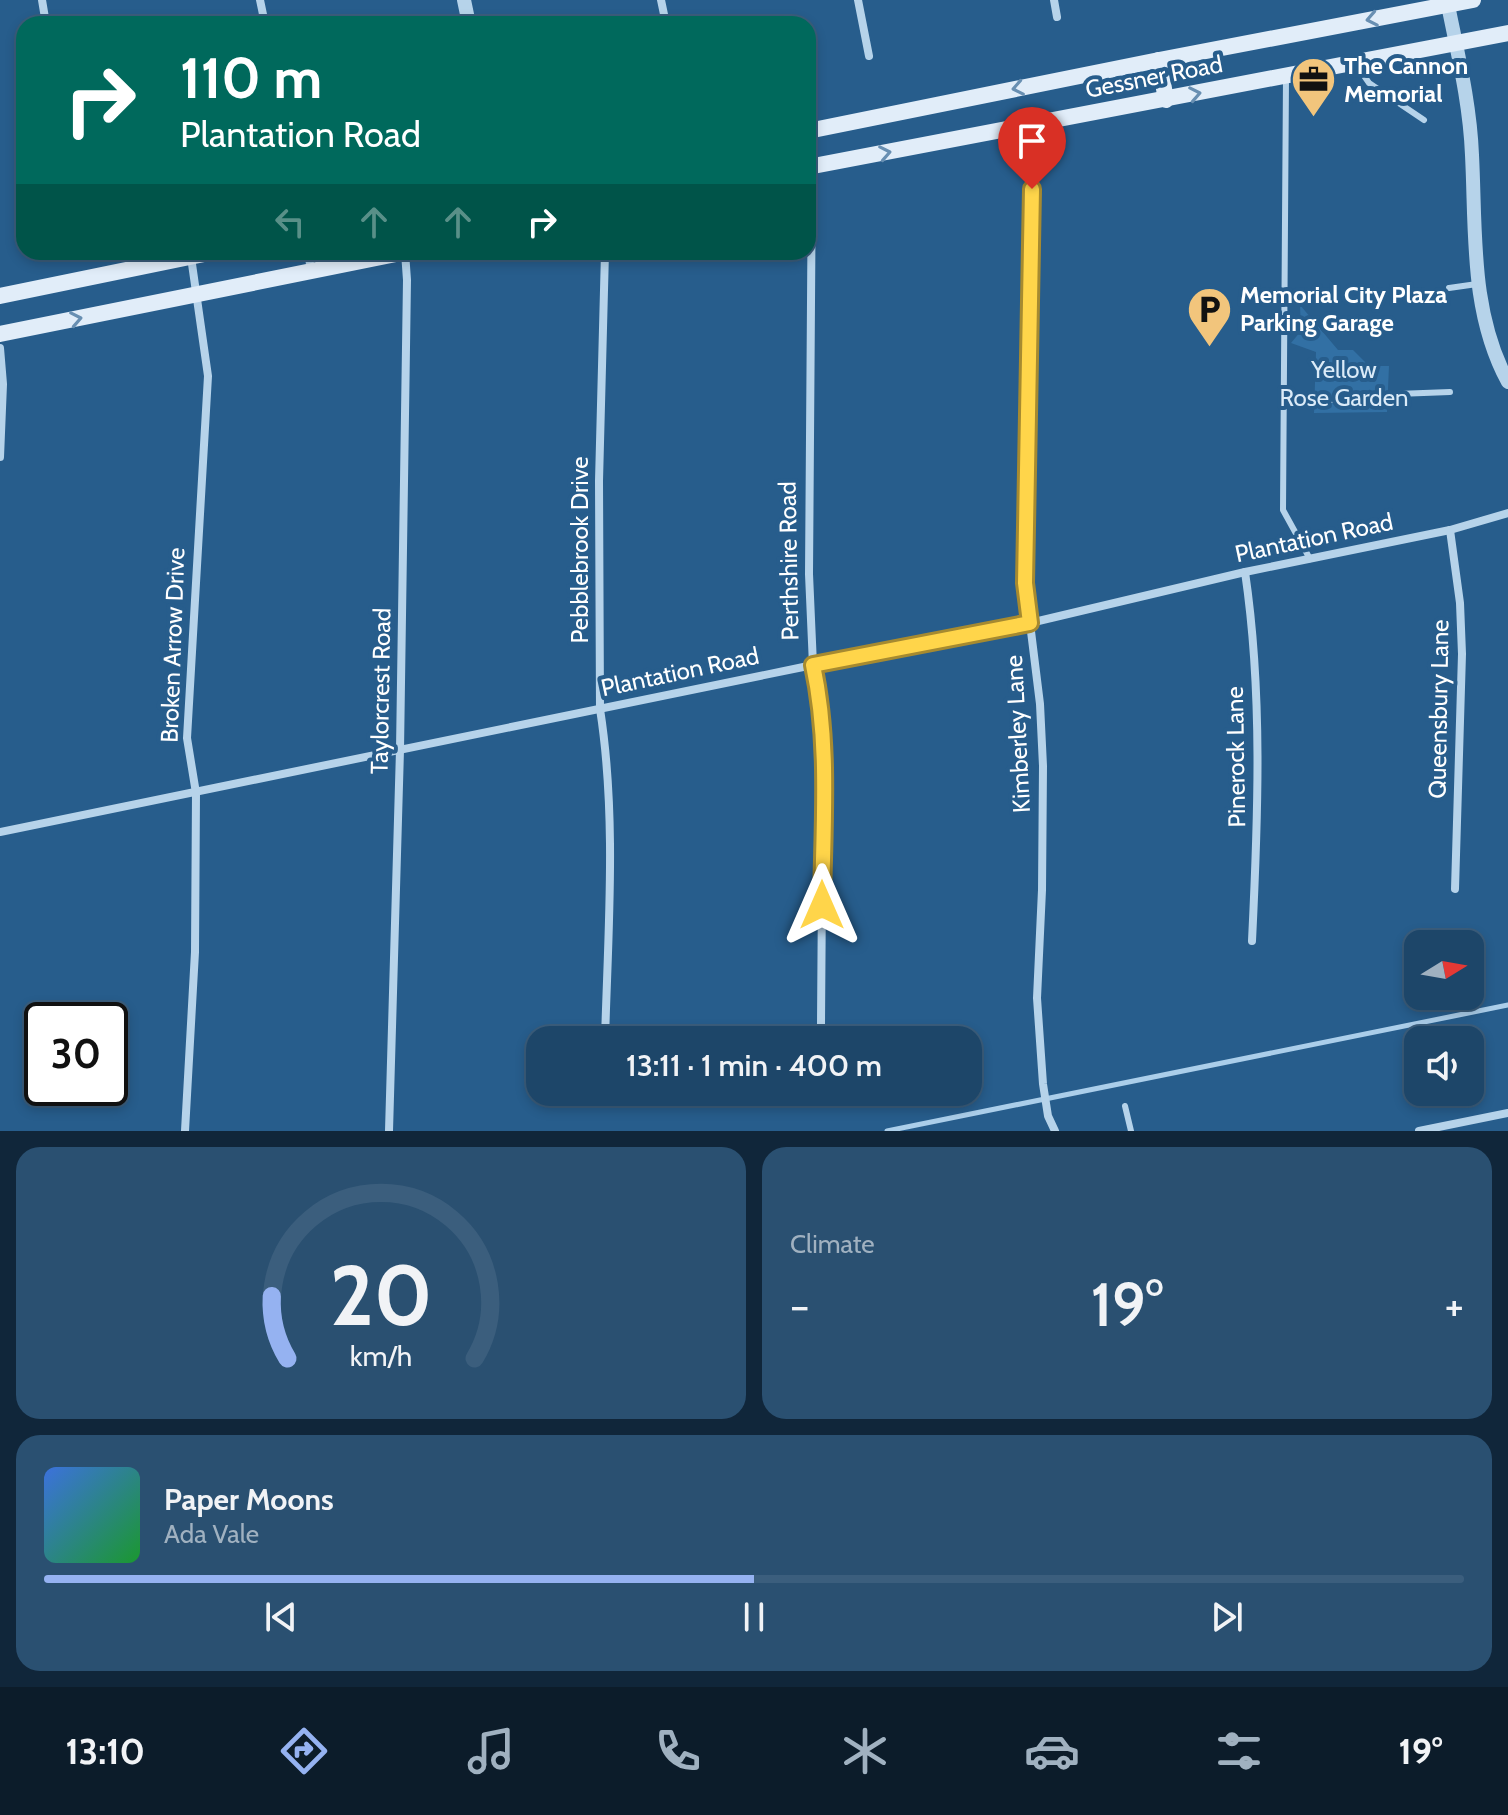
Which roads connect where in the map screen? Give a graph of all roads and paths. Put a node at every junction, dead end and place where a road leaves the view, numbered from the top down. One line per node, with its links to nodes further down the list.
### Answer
1 (858, 0): 8 (street)
2 (1054, 0): 5 (street)
3 (1473, 0): 4 (main road, Gessner Road)
4 (1448, 2): 7 (street); 9 (main road, Gessner Road, one-way to 9)
5 (1057, 17)
6 (1508, 33): 7 (main road, Gessner Road)
7 (1456, 45): 10 (main road, Gessner Road); 25 (street)
8 (869, 56)
9 (1159, 60): 12 (main road); 14 (main road, Gessner Road, one-way to 14)
10 (1356, 64): 11 (main road, Gessner Road); 13 (lane)
11 (1286, 77): 12 (main road, Gessner Road, one-way to 11); 33 (lane)
12 (1166, 100): 15 (main road, Gessner Road, one-way to 12)
13 (1424, 120)
14 (816, 129)
15 (816, 166)
16 (1032, 189): 39 (street, Kimberley Lane)
17 (176, 260): 28 (main road)
18 (192, 260): 27 (street, Broken Arrow Drive)
19 (309, 260): 24 (street)
20 (363, 260): 24 (main road)
21 (406, 260): 42 (street, Taylorcrest Road)
22 (605, 260): 41 (street, Pebblebrook Drive)
23 (810, 260): 40 (street, Perthshire Road)
24 (311, 270): 27 (main road)
25 (1478, 284): 26 (lane); 31 (street)
26 (1449, 288)
27 (198, 295): 29 (main road, one-way to 27); 43 (street, Broken Arrow Drive)
28 (0, 296)
29 (0, 334)
30 (0, 348): 34 (street)
31 (1508, 382)
32 (1450, 392): 33 (lane)
33 (1284, 404): 37 (lane)
34 (0, 457)
35 (1508, 513): 36 (street, Plantation Road)
36 (1450, 530): 37 (street, Plantation Road); 45 (street, Queensbury Lane)
37 (1310, 559): 38 (street, Plantation Road)
38 (1245, 572): 39 (street, Plantation Road); 46 (street, Pinerock Lane)
39 (1030, 623): 40 (street, Plantation Road); 53 (street, Kimberley Lane)
40 (813, 665): 41 (street, Plantation Road); 47 (street, Perthshire Road)
41 (600, 709): 42 (street, Plantation Road); 48 (street, Pebblebrook Drive)
42 (400, 750): 43 (street, Plantation Road); 52 (street, Taylorcrest Road)
43 (196, 793): 44 (street, Plantation Road); 51 (street, Broken Arrow Drive)
44 (0, 832)
45 (1455, 889)
46 (1252, 941)
47 (821, 1024)
48 (605, 1026)
49 (1125, 1106): 54 (lane)
50 (1508, 1113): 55 (street)
51 (185, 1131)
52 (389, 1131)
53 (1055, 1131)
54 (1131, 1131)
55 (1419, 1131)

